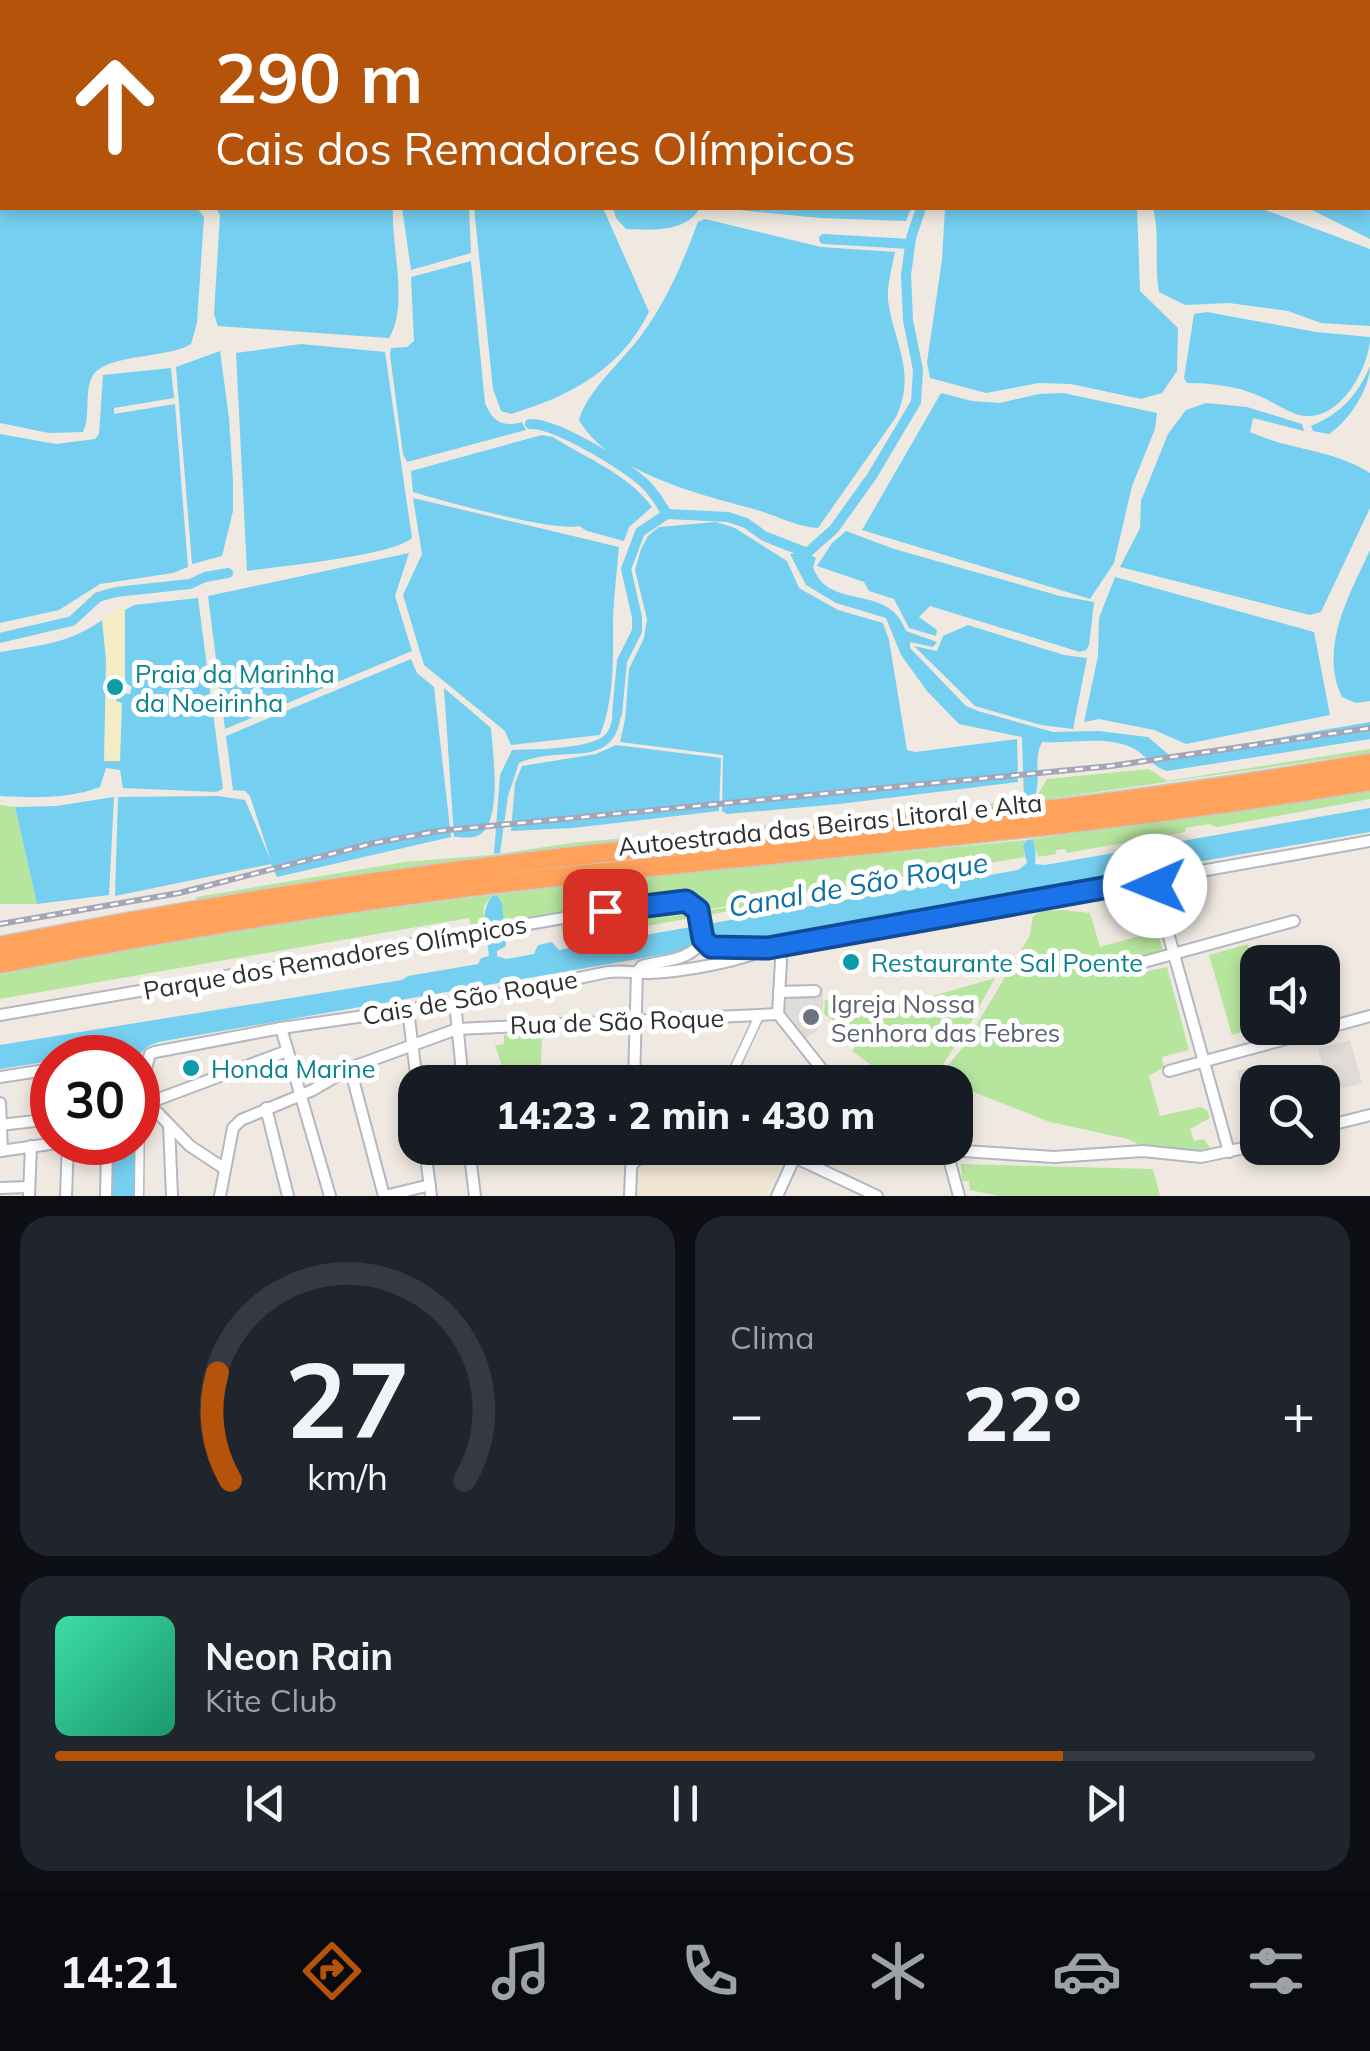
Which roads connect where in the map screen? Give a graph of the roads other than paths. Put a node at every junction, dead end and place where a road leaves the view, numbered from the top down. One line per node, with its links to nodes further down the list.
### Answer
1 (1370, 763): 8 (highway, Autoestrada das Beiras Litoral e Alta)
2 (1370, 781): 8 (highway, Autoestrada das Beiras Litoral e Alta)
3 (1370, 841): 4 (street, Cais de São Roque)
4 (1153, 879): 9 (street, Cais de São Roque); 10 (street)
5 (1294, 921): 10 (street)
6 (703, 939): 9 (street); 13 (street); 19 (street, Parque dos Remadores Olímpicos)
7 (0, 946): 8 (highway, Autoestrada das Beiras Litoral e Alta)
8 (40, 947): 11 (highway, Autoestrada das Beiras Litoral e Alta)
9 (773, 947): 13 (street, Cais de São Roque); 15 (street)
10 (1175, 954): 12 (street); 28 (street)
11 (0, 964)
12 (1140, 964)
13 (637, 972): 16 (street, Cais de São Roque); 22 (street)
14 (815, 991): 15 (street)
15 (780, 992): 18 (street)
16 (455, 1003): 17 (street, Cais de São Roque); 24 (street)
17 (408, 1010): 23 (street, Cais de São Roque); 25 (street)
18 (778, 1014): 20 (street, Rua de São Roque); 33 (street)
19 (0, 1015)
20 (759, 1016): 22 (street, Rua de São Roque); 32 (street)
21 (1370, 1016): 28 (street)
22 (635, 1021): 24 (street, Rua de São Roque); 31 (street)
23 (281, 1028): 26 (street, Cais de São Roque); 27 (street)
24 (457, 1029): 25 (street, Rua de São Roque); 30 (street)
25 (412, 1044): 29 (street); 34 (street, Rua de São Roque)
26 (160, 1051)
27 (287, 1051): 38 (street); 39 (street)
28 (1202, 1062): 35 (street); 52 (street)
29 (415, 1065)
30 (460, 1065)
31 (634, 1065)
32 (736, 1065)
33 (818, 1065)
34 (350, 1068): 38 (street, Rua de São Roque); 74 (street)
35 (1169, 1071)
36 (30, 1072): 37 (street)
37 (0, 1077)
38 (301, 1094): 41 (street, Rua de São Roque); 73 (street)
39 (160, 1099)
40 (0, 1103): 46 (street)
41 (266, 1108): 63 (street, Rua de São Roque); 72 (street)
42 (160, 1115): 47 (street)
43 (1370, 1115): 45 (street)
44 (30, 1122): 46 (street)
45 (1340, 1122)
46 (0, 1125): 51 (street)
47 (170, 1125): 63 (street); 67 (street)
48 (30, 1146): 51 (street)
49 (1240, 1149): 52 (street)
50 (973, 1150): 52 (street)
51 (1, 1151)
52 (1229, 1152)
53 (30, 1165): 66 (street)
54 (66, 1165): 68 (street)
55 (107, 1165): 69 (street)
56 (139, 1165): 70 (street)
57 (427, 1165): 65 (street)
58 (471, 1165): 75 (street)
59 (791, 1165): 77 (street)
60 (821, 1165): 78 (street)
61 (951, 1165): 79 (street)
62 (632, 1166): 76 (street)
63 (226, 1169): 71 (street)
64 (0, 1188): 66 (street)
65 (430, 1190): 74 (street)
66 (29, 1191)
67 (171, 1195)
68 (66, 1196)
69 (106, 1196)
70 (138, 1196)
71 (220, 1196)
72 (288, 1196)
73 (330, 1196)
74 (384, 1196)
75 (474, 1196)
76 (630, 1196)
77 (776, 1196)
78 (877, 1196)
79 (958, 1196)

